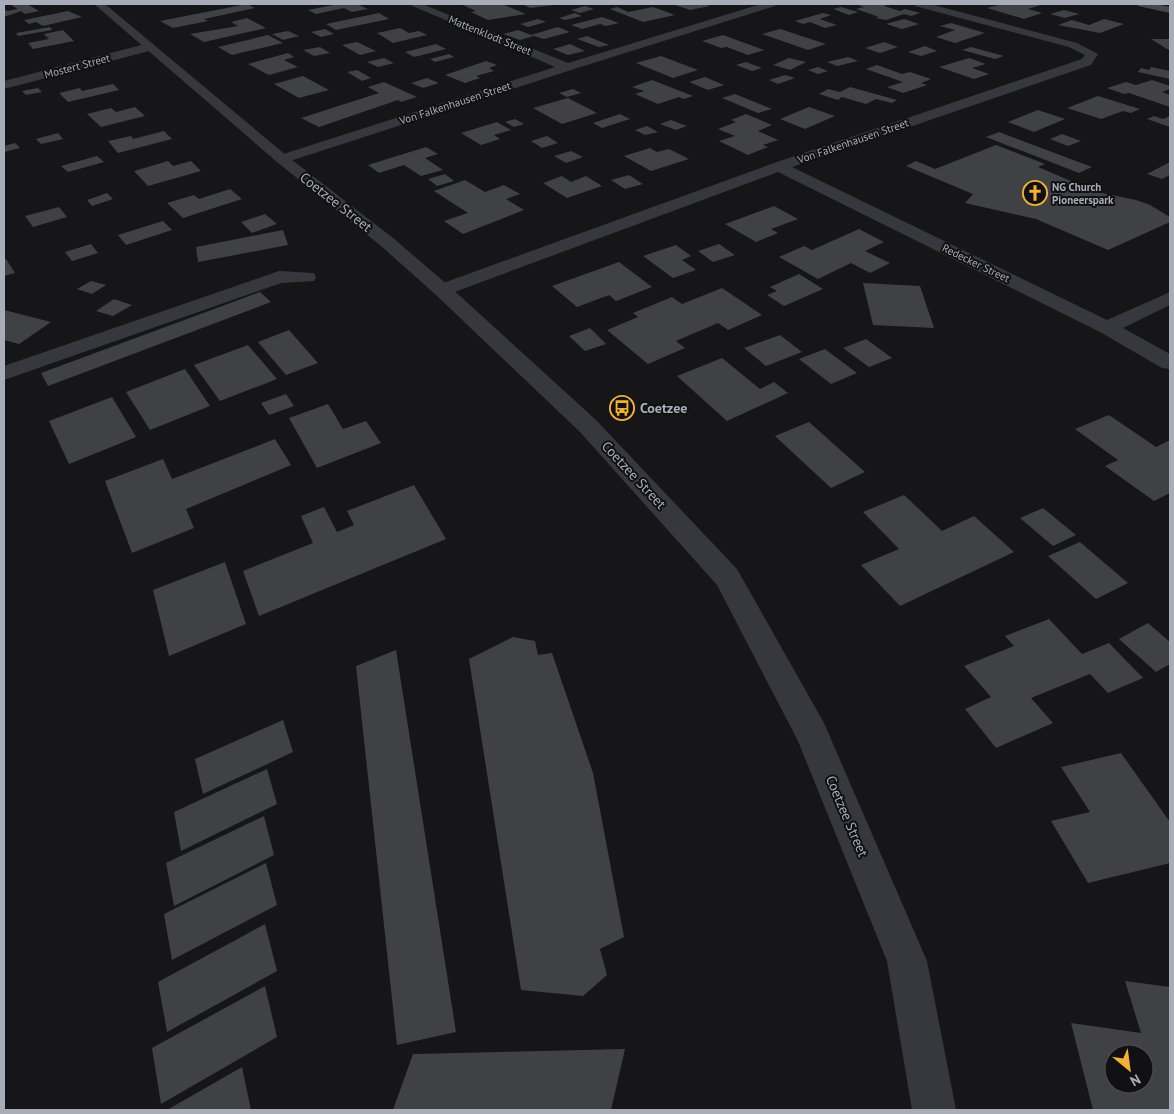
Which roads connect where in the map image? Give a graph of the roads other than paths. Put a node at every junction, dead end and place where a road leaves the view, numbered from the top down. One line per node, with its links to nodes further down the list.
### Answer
1 (99, 4): 7 (street, Coetzee Street)
2 (414, 4): 8 (street, Mattenklodt Street)
3 (771, 4): 8 (street, Von Falkenhausen Street)
4 (919, 4): 11 (street, Von Falkenhausen Street)
5 (1142, 4): 6 (main road)
6 (1170, 10)
7 (149, 47): 9 (street, Mostert Street); 10 (street, Coetzee Street)
8 (567, 67): 10 (street, Von Falkenhausen Street)
9 (4, 85)
10 (282, 160): 13 (street, Coetzee Street)
11 (779, 166): 13 (street, Von Falkenhausen Street); 15 (street, Redecker Street)
12 (307, 277): 17 (street)
13 (442, 290): 18 (street, Coetzee Street)
14 (1170, 298): 15 (street)
15 (1108, 328): 16 (street, Redecker Street)
16 (1170, 363)
17 (4, 373)
18 (934, 1110)

